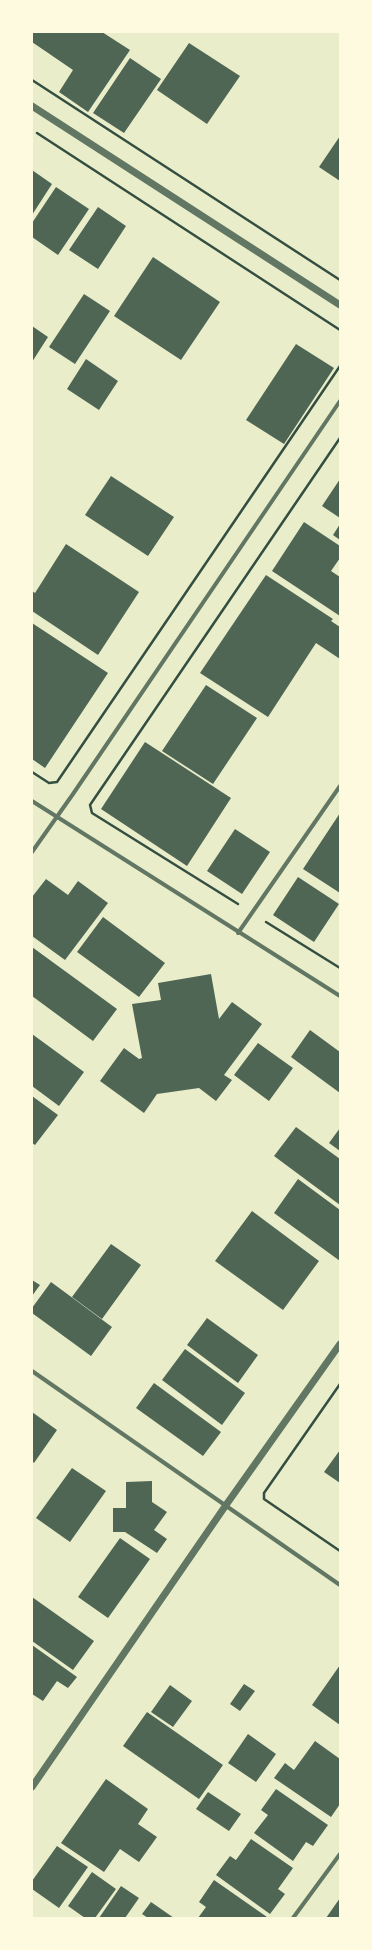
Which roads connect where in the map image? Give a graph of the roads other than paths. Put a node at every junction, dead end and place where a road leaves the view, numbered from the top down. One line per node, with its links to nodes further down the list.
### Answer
1 (32, 106): 2 (street)
2 (340, 305)
3 (340, 401): 6 (street)
4 (340, 786): 8 (street)
5 (32, 801): 6 (street)
6 (57, 817): 7 (street); 8 (street)
7 (32, 852)
8 (238, 933): 9 (street)
9 (340, 996)
10 (340, 1344): 12 (street)
11 (32, 1371): 12 (street)
12 (226, 1505): 13 (street); 14 (street)
13 (340, 1585)
14 (32, 1787)
15 (340, 1854): 16 (street)
16 (293, 1918)

